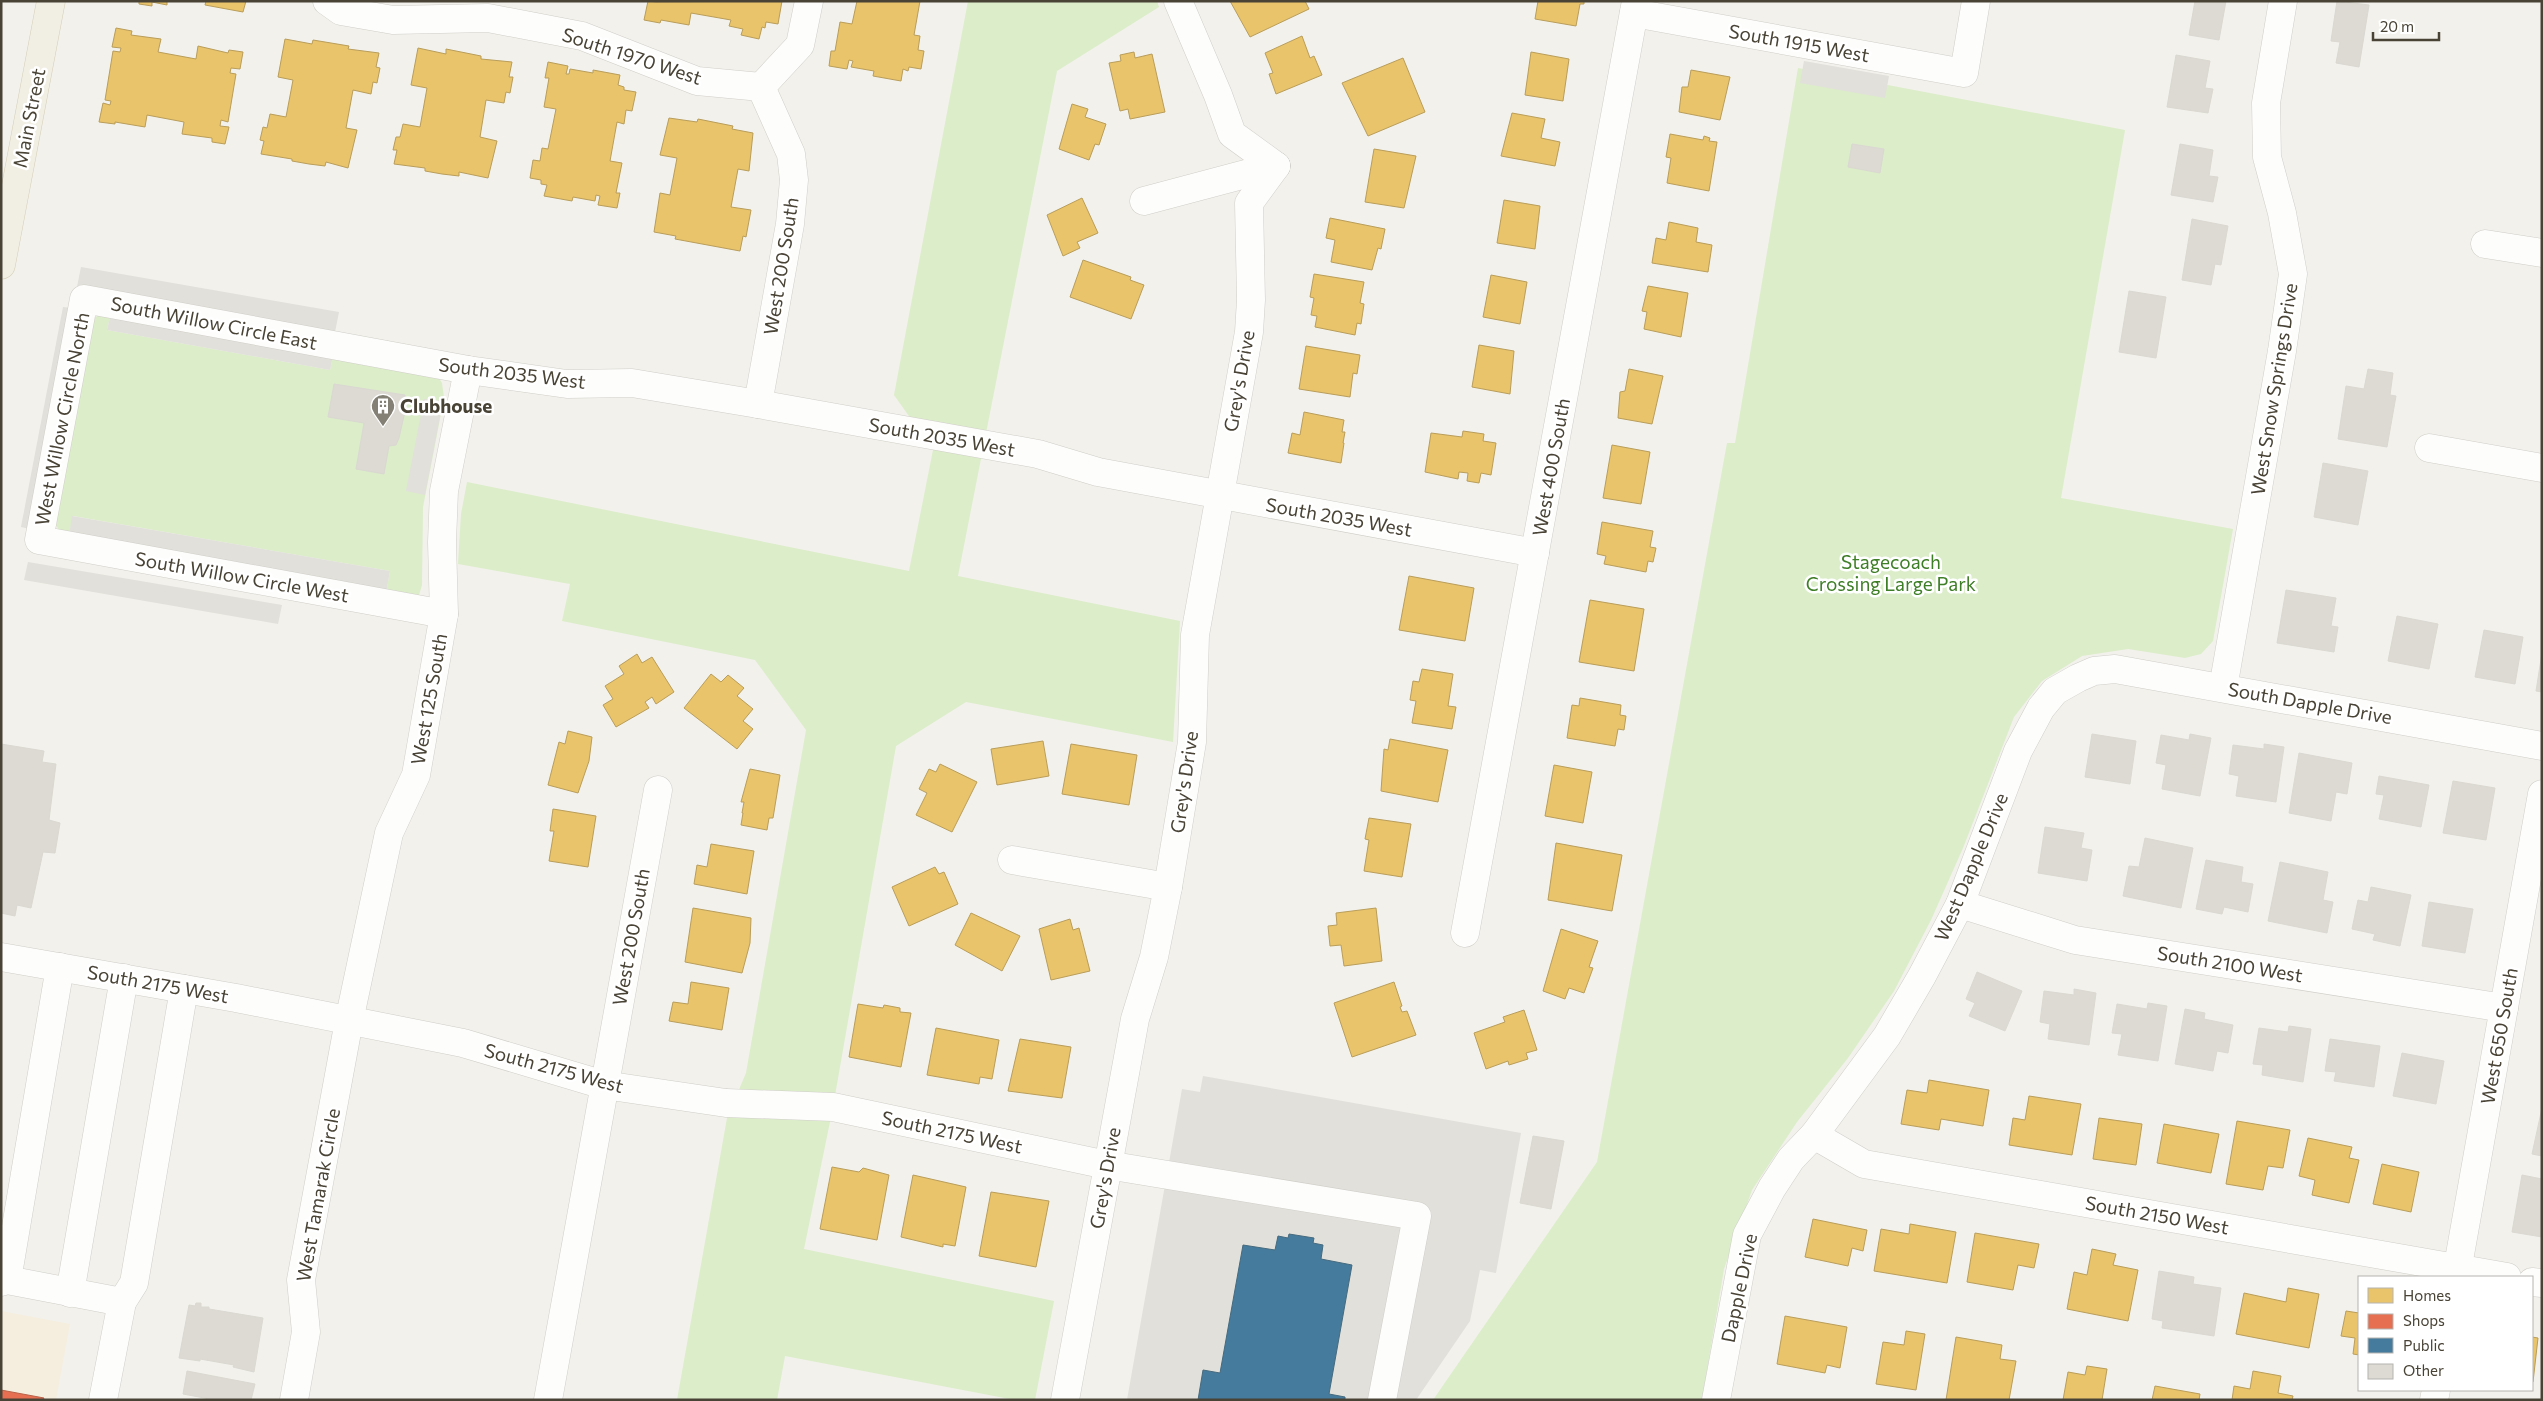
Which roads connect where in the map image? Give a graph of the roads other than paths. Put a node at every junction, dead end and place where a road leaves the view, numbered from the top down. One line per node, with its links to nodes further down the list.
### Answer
1 (50, 1): 11 (main road, Main Street)
2 (328, 1): 8 (street, South 1970 West)
3 (809, 1): 8 (street)
4 (1178, 1): 9 (street)
5 (1976, 1): 7 (street, South 1915 West)
6 (2284, 1): 26 (street, West Snow Springs Drive)
7 (1635, 7): 23 (street, West 400 South)
8 (761, 87): 18 (street, West 200 South)
9 (1276, 166): 10 (street); 21 (street, Grey's Drive)
10 (1144, 201)
11 (5, 226): 14 (main road, Main Street)
12 (2485, 244): 13 (street)
13 (2542, 253)
14 (1, 265)
15 (84, 299): 16 (street, South Willow Circle East); 22 (street, West Willow Circle North)
16 (344, 348): 17 (street, South 2035 West)
17 (468, 370): 18 (street, South 2035 West); 24 (street, West 125 South)
18 (758, 404): 21 (street, South 2035 West)
19 (2429, 448): 20 (street)
20 (2542, 468)
21 (1219, 495): 23 (street, South 2035 West); 31 (street, Grey's Drive)
22 (39, 540): 24 (street, South Willow Circle West)
23 (1536, 553): 33 (street, West 400 South)
24 (444, 614): 39 (street, West 125 South)
25 (2078, 678): 26 (street, South Dapple Drive); 32 (street, West Dapple Drive)
26 (2223, 688): 27 (street, South Dapple Drive)
27 (2542, 746)
28 (658, 790): 40 (street, West 200 South)
29 (2542, 794): 38 (street, West 650 South)
30 (1012, 860): 31 (street)
31 (1168, 887): 42 (street, Grey's Drive)
32 (1960, 904): 38 (street, South 2100 West); 41 (street, West Dapple Drive)
33 (1465, 933)
34 (1, 957): 35 (street, South 2175 West)
35 (60, 967): 36 (street, South 2175 West); 43 (street)
36 (124, 978): 37 (street, South 2175 West); 47 (street)
37 (184, 988): 39 (street, South 2175 West); 48 (street)
38 (2504, 1008): 44 (street, West 650 South)
39 (349, 1021): 40 (street, South 2175 West); 50 (street, West Tamarak Circle)
40 (604, 1084): 42 (street, South 2175 West); 51 (street)
41 (1814, 1135): 44 (street, South 2150 West); 54 (street, Dapple Drive)
42 (1107, 1165): 52 (street, Grey's Drive); 53 (street, South 2175 West)
43 (9, 1223): 46 (street)
44 (2457, 1273): 45 (street, South 2150 West)
45 (2494, 1276)
46 (4, 1281): 47 (street)
47 (70, 1293): 48 (street)
48 (122, 1302): 49 (street)
49 (103, 1400)
50 (294, 1400)
51 (548, 1400)
52 (1065, 1400)
53 (1382, 1400)
54 (1716, 1400)

